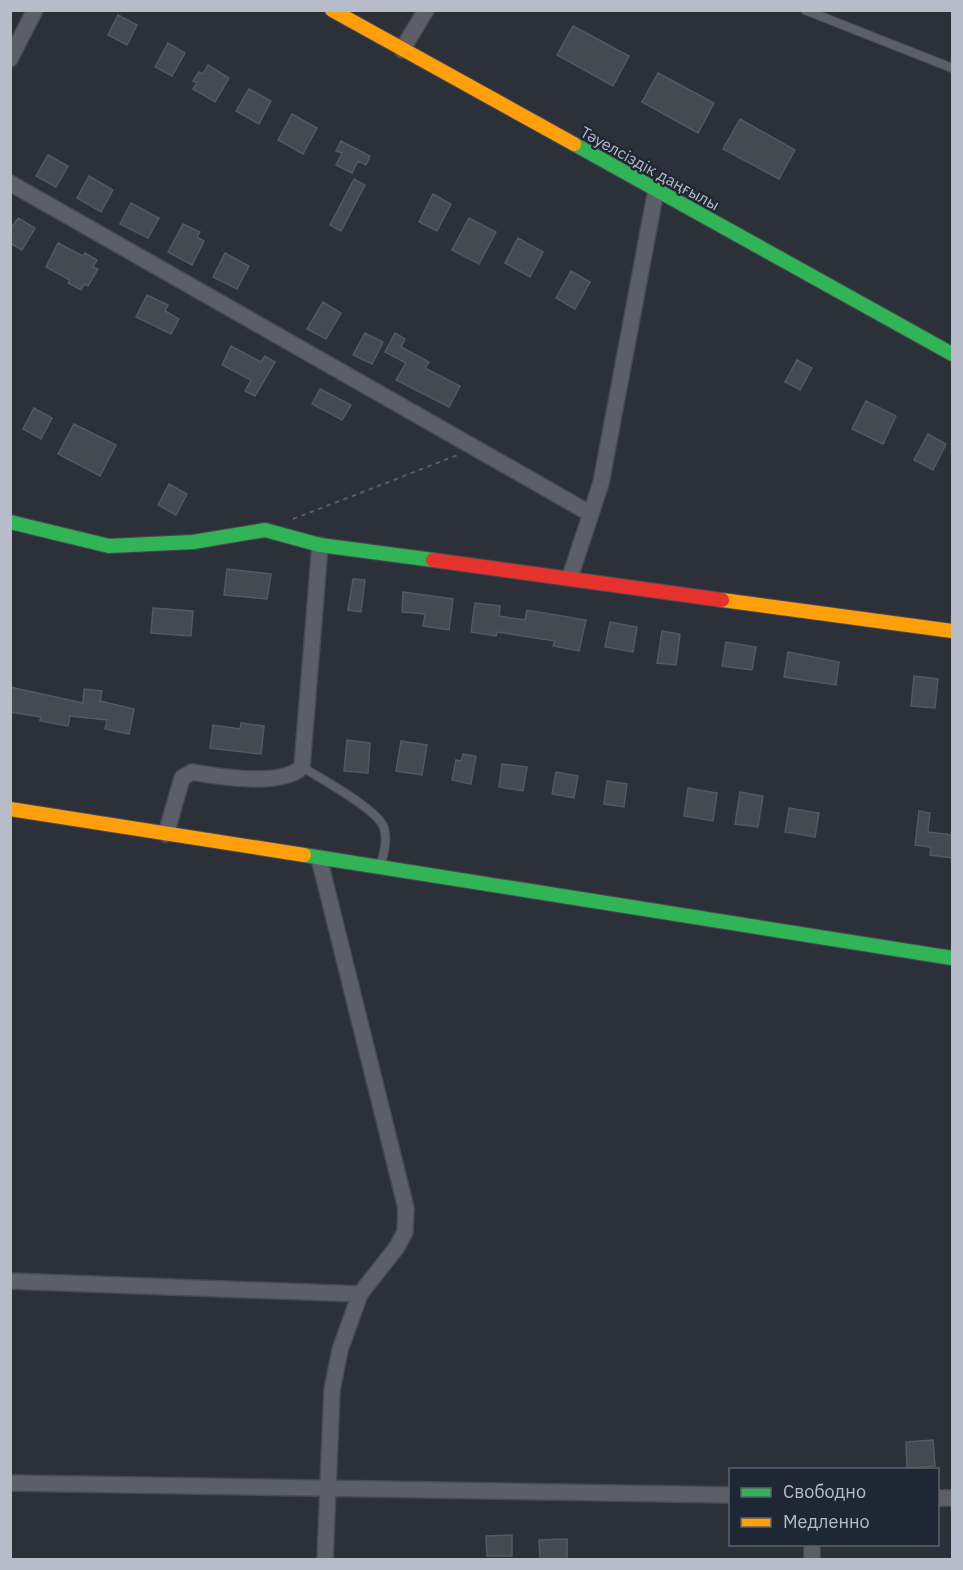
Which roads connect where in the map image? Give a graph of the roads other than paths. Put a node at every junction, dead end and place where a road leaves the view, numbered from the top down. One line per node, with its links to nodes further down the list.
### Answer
1 (35, 10): 6 (street)
2 (332, 10): 5 (street, Тәуелсіздік даңғылы)
3 (426, 10): 5 (street)
4 (805, 10): 7 (lane)
5 (402, 50): 9 (street, Тәуелсіздік даңғылы)
6 (10, 59)
7 (952, 68)
8 (10, 183): 11 (street)
9 (656, 190): 10 (street, Тәуелсіздік даңғылы); 11 (street)
10 (952, 354)
11 (591, 514): 14 (street)
12 (10, 522): 13 (street)
13 (320, 545): 14 (street); 16 (street)
14 (570, 577): 15 (street)
15 (952, 631)
16 (302, 767): 18 (street); 20 (lane)
17 (10, 809): 18 (street)
18 (166, 834): 19 (street)
19 (319, 858): 20 (street); 23 (street)
20 (381, 868): 21 (street)
21 (952, 958)
22 (10, 1281): 23 (street)
23 (360, 1294): 25 (street)
24 (10, 1483): 25 (street)
25 (328, 1487): 26 (street); 27 (street)
26 (729, 1495)
27 (325, 1560)

